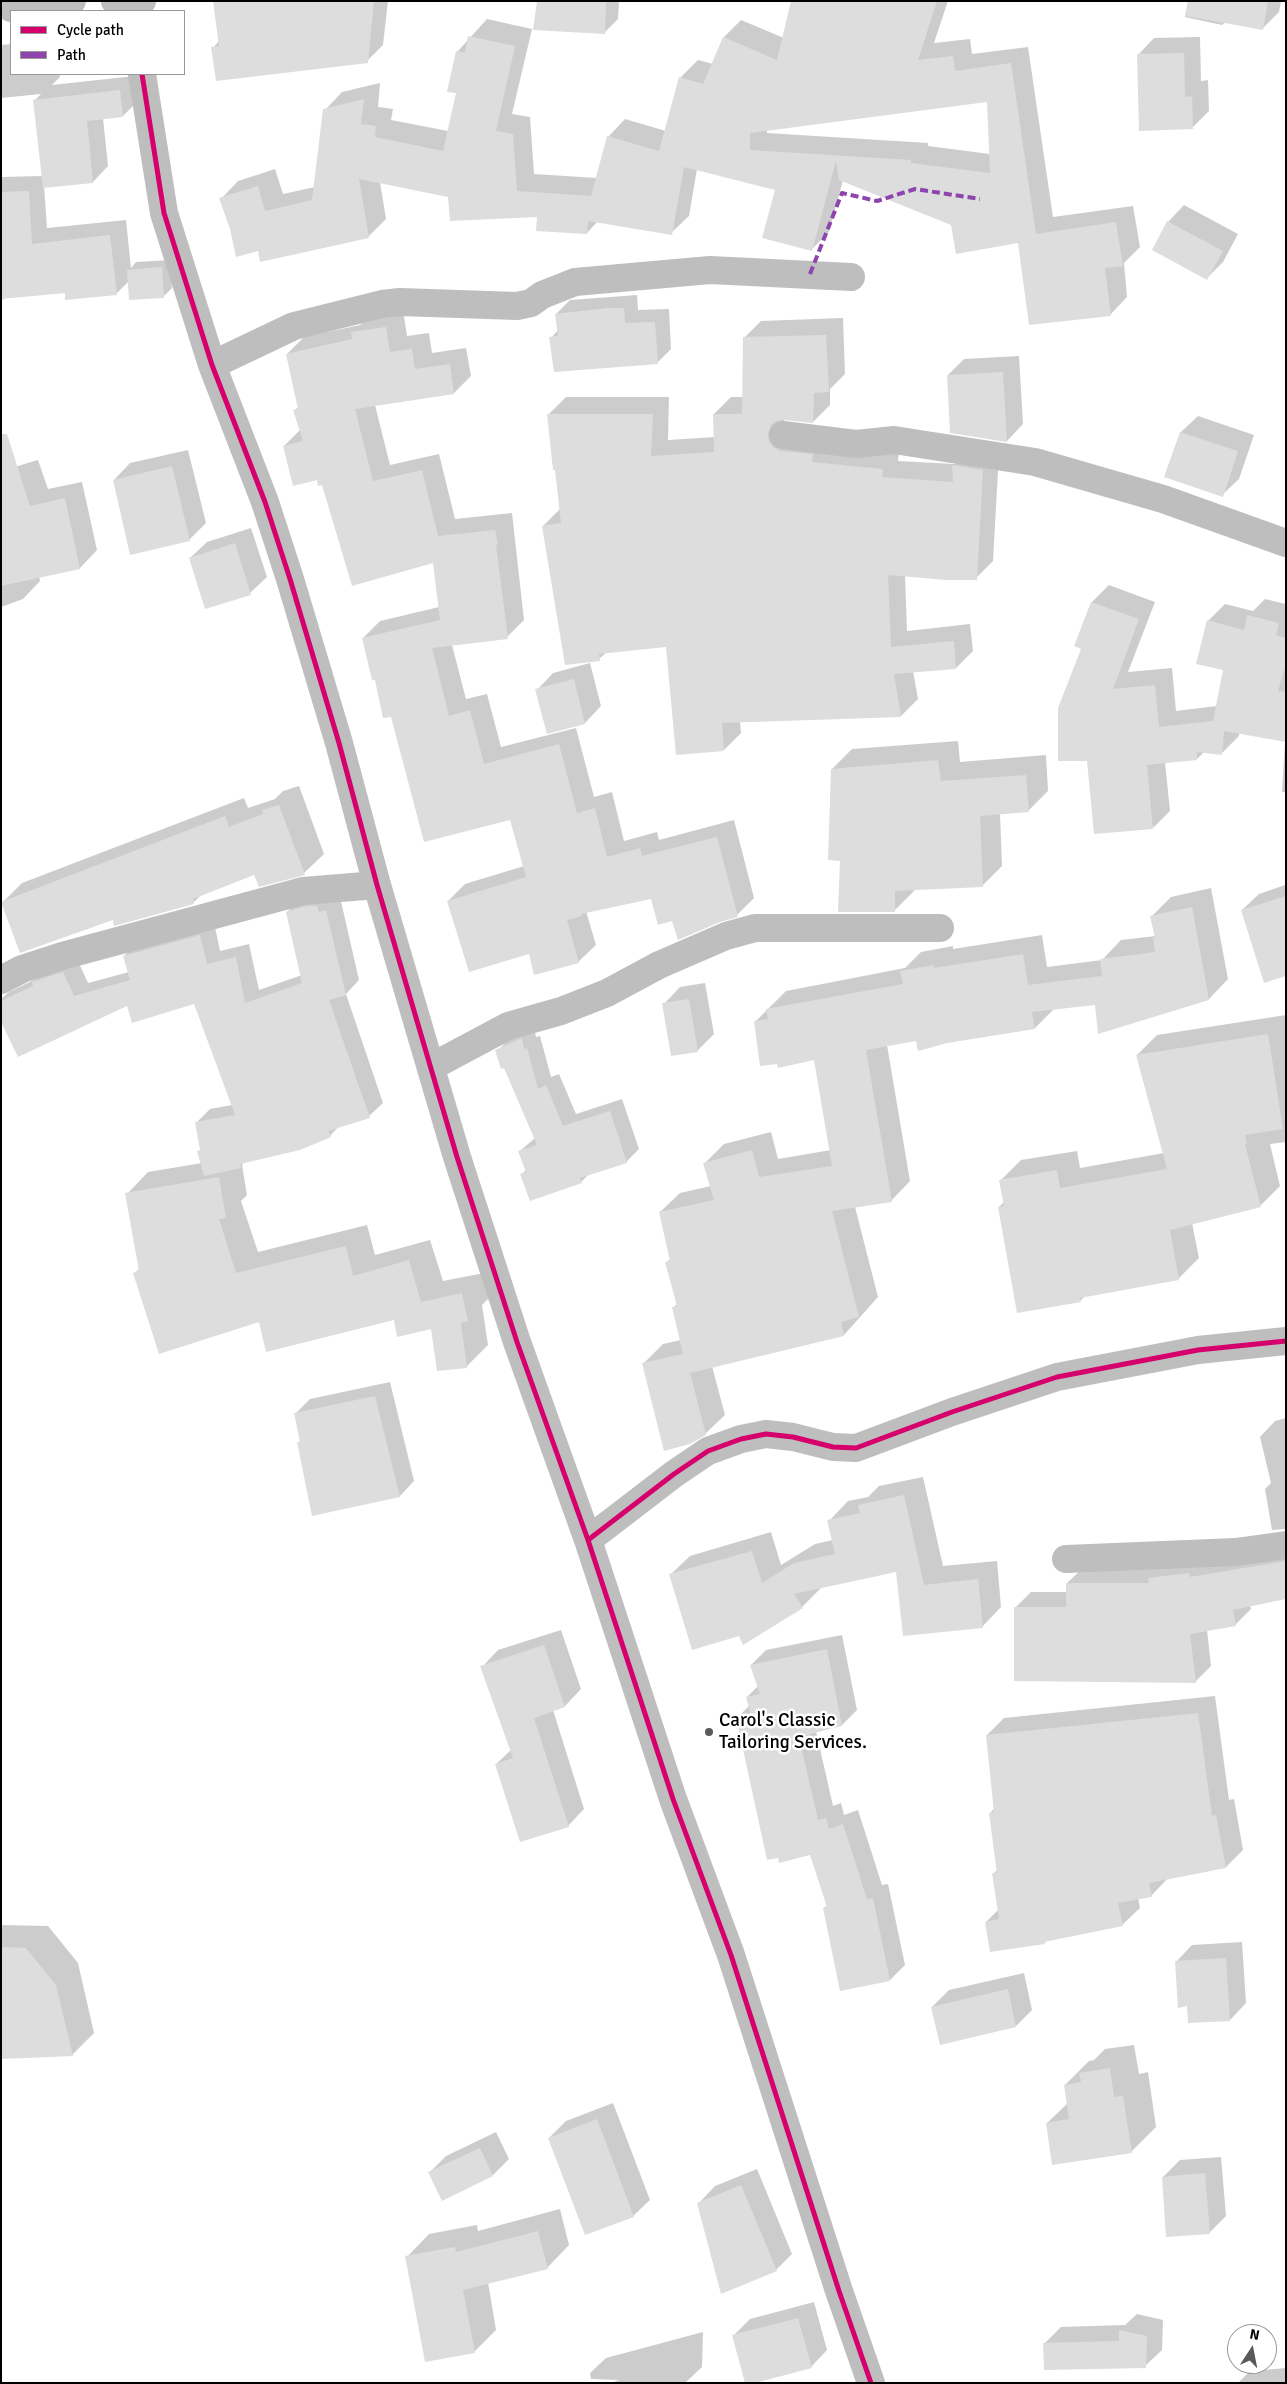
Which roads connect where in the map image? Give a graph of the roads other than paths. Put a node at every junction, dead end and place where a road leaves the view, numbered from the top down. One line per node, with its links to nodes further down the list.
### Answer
1 (72, 1): 2 (street)
2 (1, 2)
3 (142, 75): 5 (street)
4 (851, 277): 5 (street)
5 (212, 365): 8 (street)
6 (783, 435): 7 (street)
7 (1286, 543)
8 (377, 885): 10 (street); 11 (street)
9 (940, 928): 11 (street)
10 (1, 980)
11 (431, 1067): 13 (street)
12 (1286, 1341): 13 (street)
13 (588, 1540): 16 (street)
14 (1286, 1545): 15 (street)
15 (1066, 1559)
16 (871, 2383)

